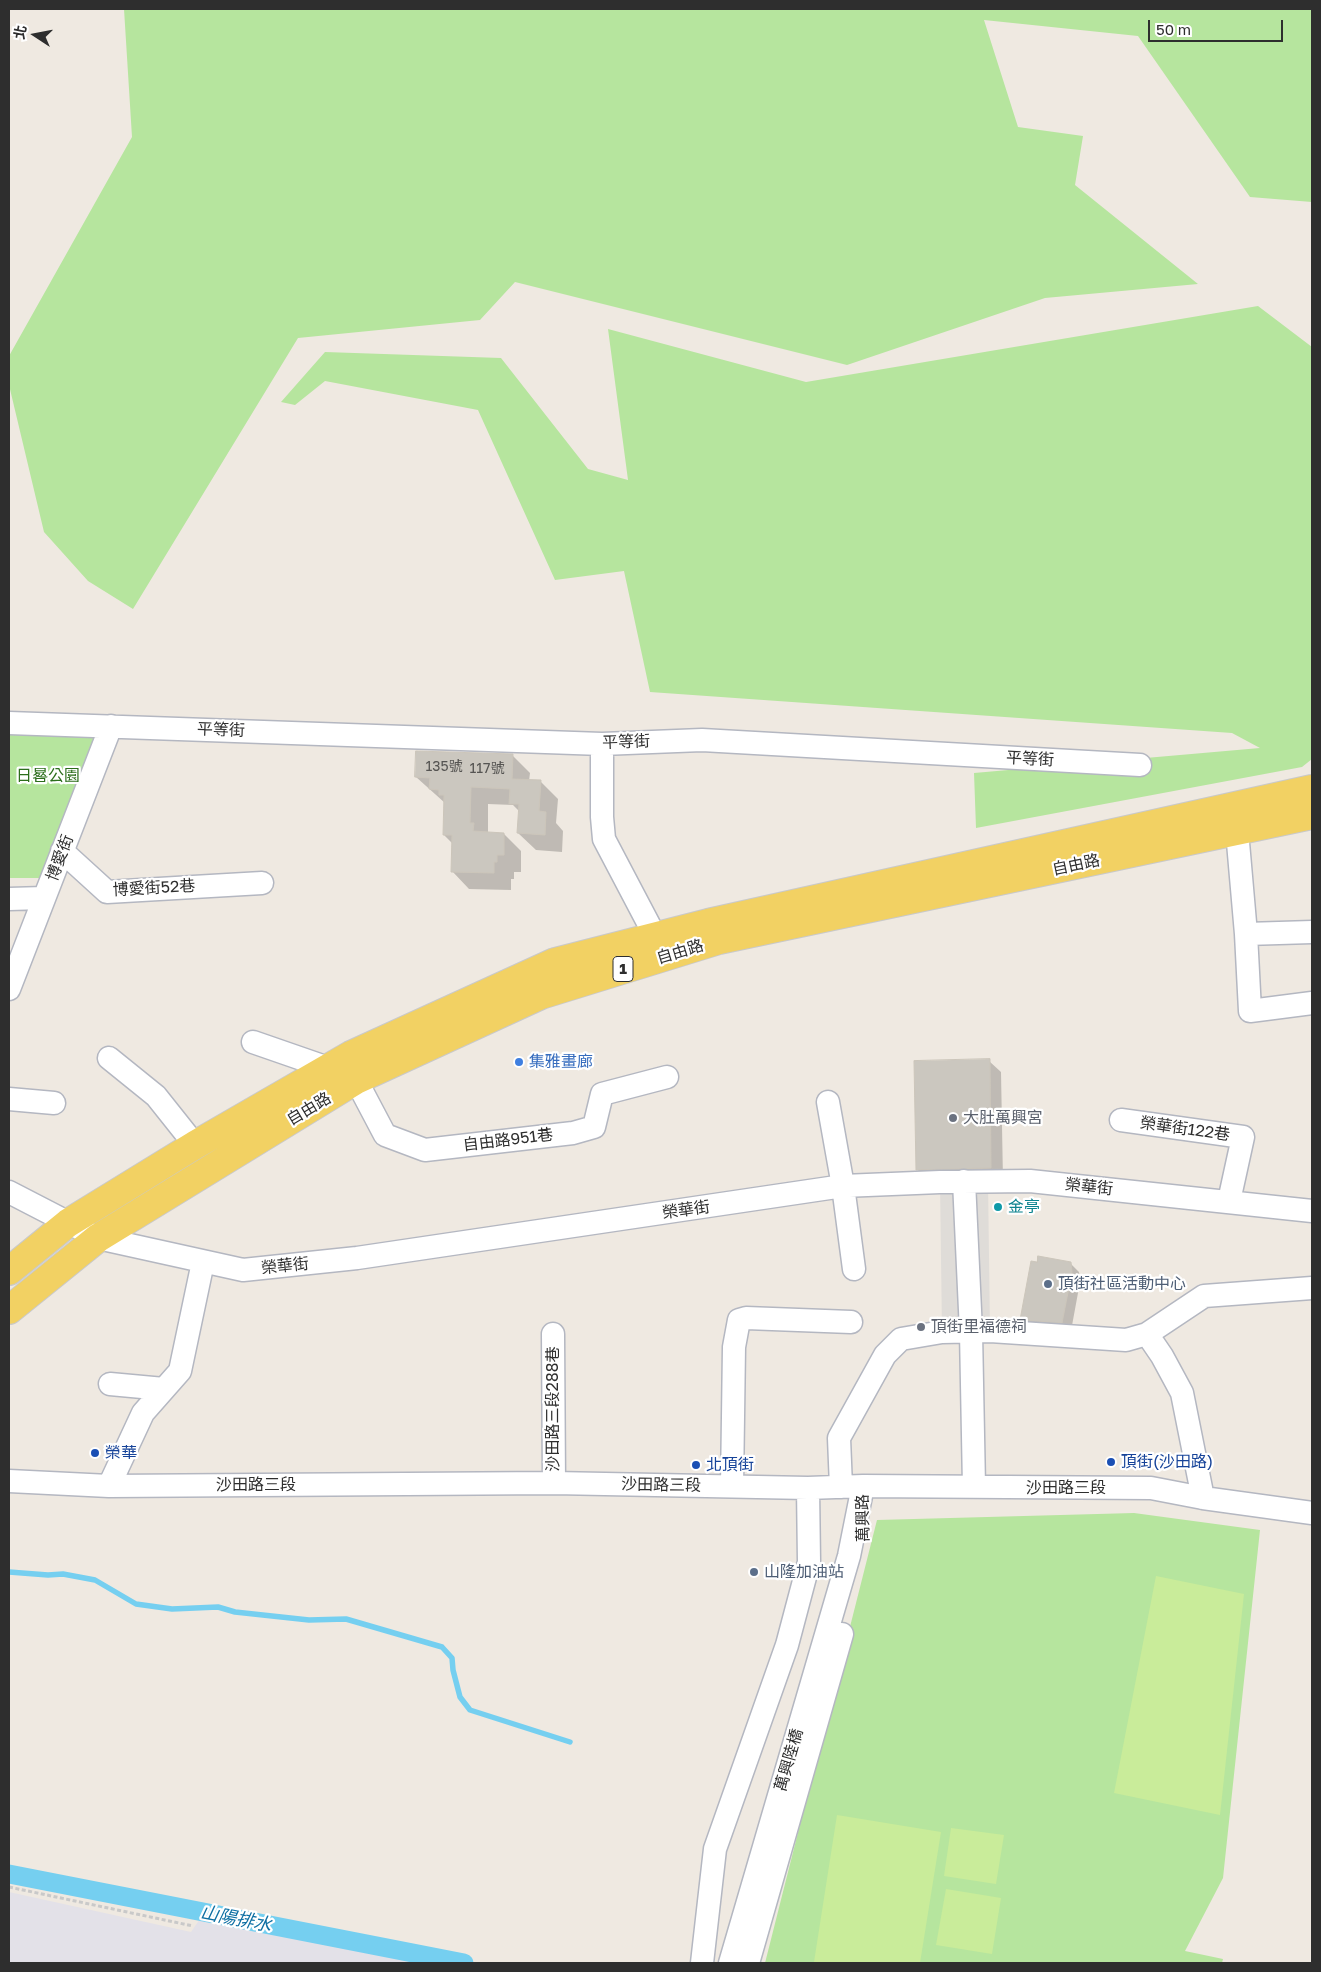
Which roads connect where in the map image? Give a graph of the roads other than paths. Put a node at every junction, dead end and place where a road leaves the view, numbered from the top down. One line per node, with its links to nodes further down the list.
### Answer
1 (9, 723): 2 (street, 平等街)
2 (111, 726): 3 (street, 平等街); 8 (street, 博愛街)
3 (602, 744): 4 (street, 平等街); 14 (street)
4 (1140, 766)
5 (1312, 789): 14 (main road, 自由路 / 1)
6 (1312, 815): 7 (main road, 自由路 / 1)
7 (1237, 831): 13 (street); 18 (main road, 自由路 / 1)
8 (62, 851): 9 (street, 博愛街52巷); 10 (street, 博愛街)
9 (262, 883)
10 (44, 898): 11 (street); 15 (street, 博愛街)
11 (9, 899)
12 (1312, 932): 13 (street)
13 (1246, 934): 16 (street)
14 (655, 936): 18 (main road, 自由路 / 1)
15 (9, 989)
16 (1312, 1003)
17 (253, 1042): 20 (street)
18 (389, 1051): 20 (main road, 自由路 / 1); 22 (main road, 自由路 / 1)
19 (110, 1058): 27 (street)
20 (328, 1068): 27 (main road, 自由路 / 1)
21 (667, 1077): 22 (street, 自由路951巷)
22 (356, 1080): 34 (main road, 自由路 / 1)
23 (9, 1098): 25 (street)
24 (828, 1102): 29 (street)
25 (54, 1103)
26 (1121, 1120): 31 (street, 榮華街122巷)
27 (196, 1145): 33 (main road, 自由路 / 1)
28 (964, 1181): 29 (street, 榮華街); 31 (street, 榮華街); 41 (street)
29 (843, 1186): 35 (street, 榮華街); 36 (street)
30 (9, 1192): 33 (street, 榮華街)
31 (1229, 1202): 32 (street, 榮華街)
32 (1312, 1211)
33 (68, 1223): 34 (street, 榮華街); 37 (main road, 自由路 / 1)
34 (98, 1238): 35 (street, 榮華街); 39 (main road, 自由路 / 1)
35 (203, 1262): 45 (street)
36 (854, 1269)
37 (9, 1271)
38 (1312, 1288): 43 (street)
39 (9, 1310)
40 (851, 1322): 49 (street)
41 (971, 1332): 43 (street, 萬興路); 50 (street, 萬興路); 51 (street)
42 (553, 1334): 47 (street, 沙田路三段288巷)
43 (1147, 1334): 53 (street)
44 (110, 1384): 45 (street)
45 (164, 1389): 48 (street)
46 (9, 1481): 48 (street, 沙田路三段)
47 (554, 1483): 48 (street, 沙田路三段); 49 (street, 沙田路三段)
48 (109, 1486)
49 (732, 1486): 52 (street, 沙田路三段)
50 (852, 1487): 51 (street, 沙田路三段); 52 (street, 沙田路三段); 55 (street, 萬興路)
51 (974, 1487): 53 (street, 沙田路三段)
52 (808, 1488): 56 (street)
53 (1203, 1498): 54 (street, 沙田路三段)
54 (1312, 1513)
55 (856, 1558): 57 (street, 萬興陸橋); 58 (street, 萬興陸橋)
56 (702, 1963)
57 (730, 1963)
58 (748, 1963)

